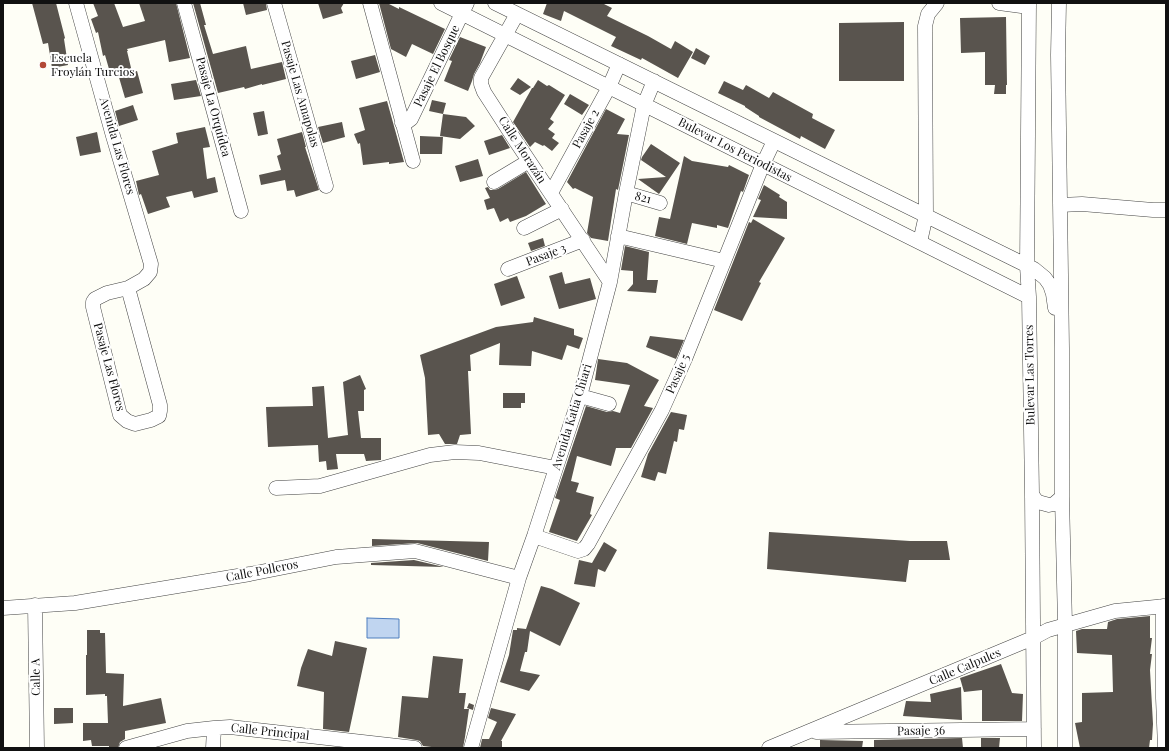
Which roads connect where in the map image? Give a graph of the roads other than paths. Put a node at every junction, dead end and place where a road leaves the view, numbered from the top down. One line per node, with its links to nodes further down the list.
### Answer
1 (76, 3): 37 (street, Avenida Las Flores)
2 (184, 3): 31 (street, Pasaje La Orquídea)
3 (274, 3): 24 (street, Pasaje Las Amapolas)
4 (370, 3): 18 (street, Pasaje El Bosque)
5 (441, 3): 11 (street, Bulevar Los Periodistas)
6 (495, 3): 12 (street, Bulevar Los Periodistas)
7 (937, 3): 32 (street)
8 (999, 3): 10 (street)
9 (1059, 3): 28 (street)
10 (1029, 5): 39 (street, Bulevar Las Torres)
11 (465, 8): 13 (street, Bulevar Los Periodistas); 18 (street, Pasaje El Bosque)
12 (517, 14): 13 (street, Calle Morazán); 14 (street, Bulevar Los Periodistas)
13 (505, 35): 16 (street, Bulevar Los Periodistas); 21 (street, Calle Morazán)
14 (619, 64): 15 (street, Bulevar Los Periodistas); 16 (street, Pasaje 2)
15 (654, 81): 17 (street, Avenida Katia Chiari); 19 (street, Bulevar Los Periodistas)
16 (609, 87): 17 (street, Bulevar Los Periodistas); 25 (street, Pasaje 2)
17 (644, 105): 22 (street, Bulevar Los Periodistas); 26 (street, Avenida Katia Chiari)
18 (402, 123): 20 (street, Pasaje El Bosque)
19 (774, 141): 22 (street, Pasaje 5); 32 (street, Bulevar Los Periodistas)
20 (413, 161)
21 (529, 161): 23 (street); 25 (street, Calle Morazán)
22 (763, 164): 36 (street, Bulevar Los Periodistas); 38 (street, Pasaje 5)
23 (494, 182)
24 (326, 186)
25 (551, 193): 29 (street, Calle Morazán)
26 (626, 193): 27 (street, 821); 34 (street, Avenida Katia Chiari)
27 (660, 202)
28 (1060, 205): 30 (street); 44 (street)
29 (562, 209): 33 (street); 35 (street, Calle Morazán)
30 (1166, 210)
31 (241, 211)
32 (926, 216): 36 (street); 39 (street, Bulevar Los Periodistas)
33 (524, 228)
34 (618, 236): 38 (street); 41 (street, Avenida Katia Chiari)
35 (583, 240): 40 (street, Pasaje 3); 41 (street, Calle Morazán)
36 (920, 242): 43 (street, Bulevar Los Periodistas)
37 (146, 243): 42 (street, Pasaje Las Flores)
38 (724, 261): 51 (street, Pasaje 5)
39 (1027, 266): 43 (street, Bulevar Las Torres); 44 (street, Bulevar Los Periodistas)
40 (508, 270)
41 (610, 282): 45 (street, Avenida Katia Chiari)
42 (128, 288): 42 (street, Pasaje Las Flores)
43 (1029, 297): 49 (street, Bulevar Las Torres)
44 (1062, 348): 50 (street)
45 (580, 396): 46 (street); 47 (street, Avenida Katia Chiari)
46 (609, 404)
47 (556, 468): 48 (street); 51 (street, Avenida Katia Chiari)
48 (276, 488)
49 (1032, 494): 50 (street); 57 (street, Bulevar Las Torres)
50 (1062, 497): 56 (street)
51 (534, 536): 52 (street, Avenida Katia Chiari)
52 (519, 578): 53 (street, Calle Polleros); 67 (street, Avenida Katia Chiari)
53 (35, 605): 55 (street, Calle Polleros); 63 (street, Calle A)
54 (1165, 606): 56 (street, Calle Calpules); 58 (street)
55 (3, 608)
56 (1065, 624): 57 (street, Calle Calpules); 70 (street)
57 (1033, 638): 60 (street, Bulevar Las Torres); 62 (street, Calle Calpules)
58 (1164, 646): 61 (street)
59 (214, 728): 64 (street, Calle Principal); 65 (street); 66 (street, Calle Principal)
60 (1034, 729): 62 (street, Pasaje 36); 69 (street, Bulevar Las Torres)
61 (1165, 729): 71 (street)
62 (808, 732): 68 (street, Calle Calpules)
63 (37, 748)
64 (126, 748)
65 (213, 748)
66 (415, 748)
67 (471, 748)
68 (769, 748)
69 (1034, 748)
70 (1065, 748)
71 (1165, 748)

